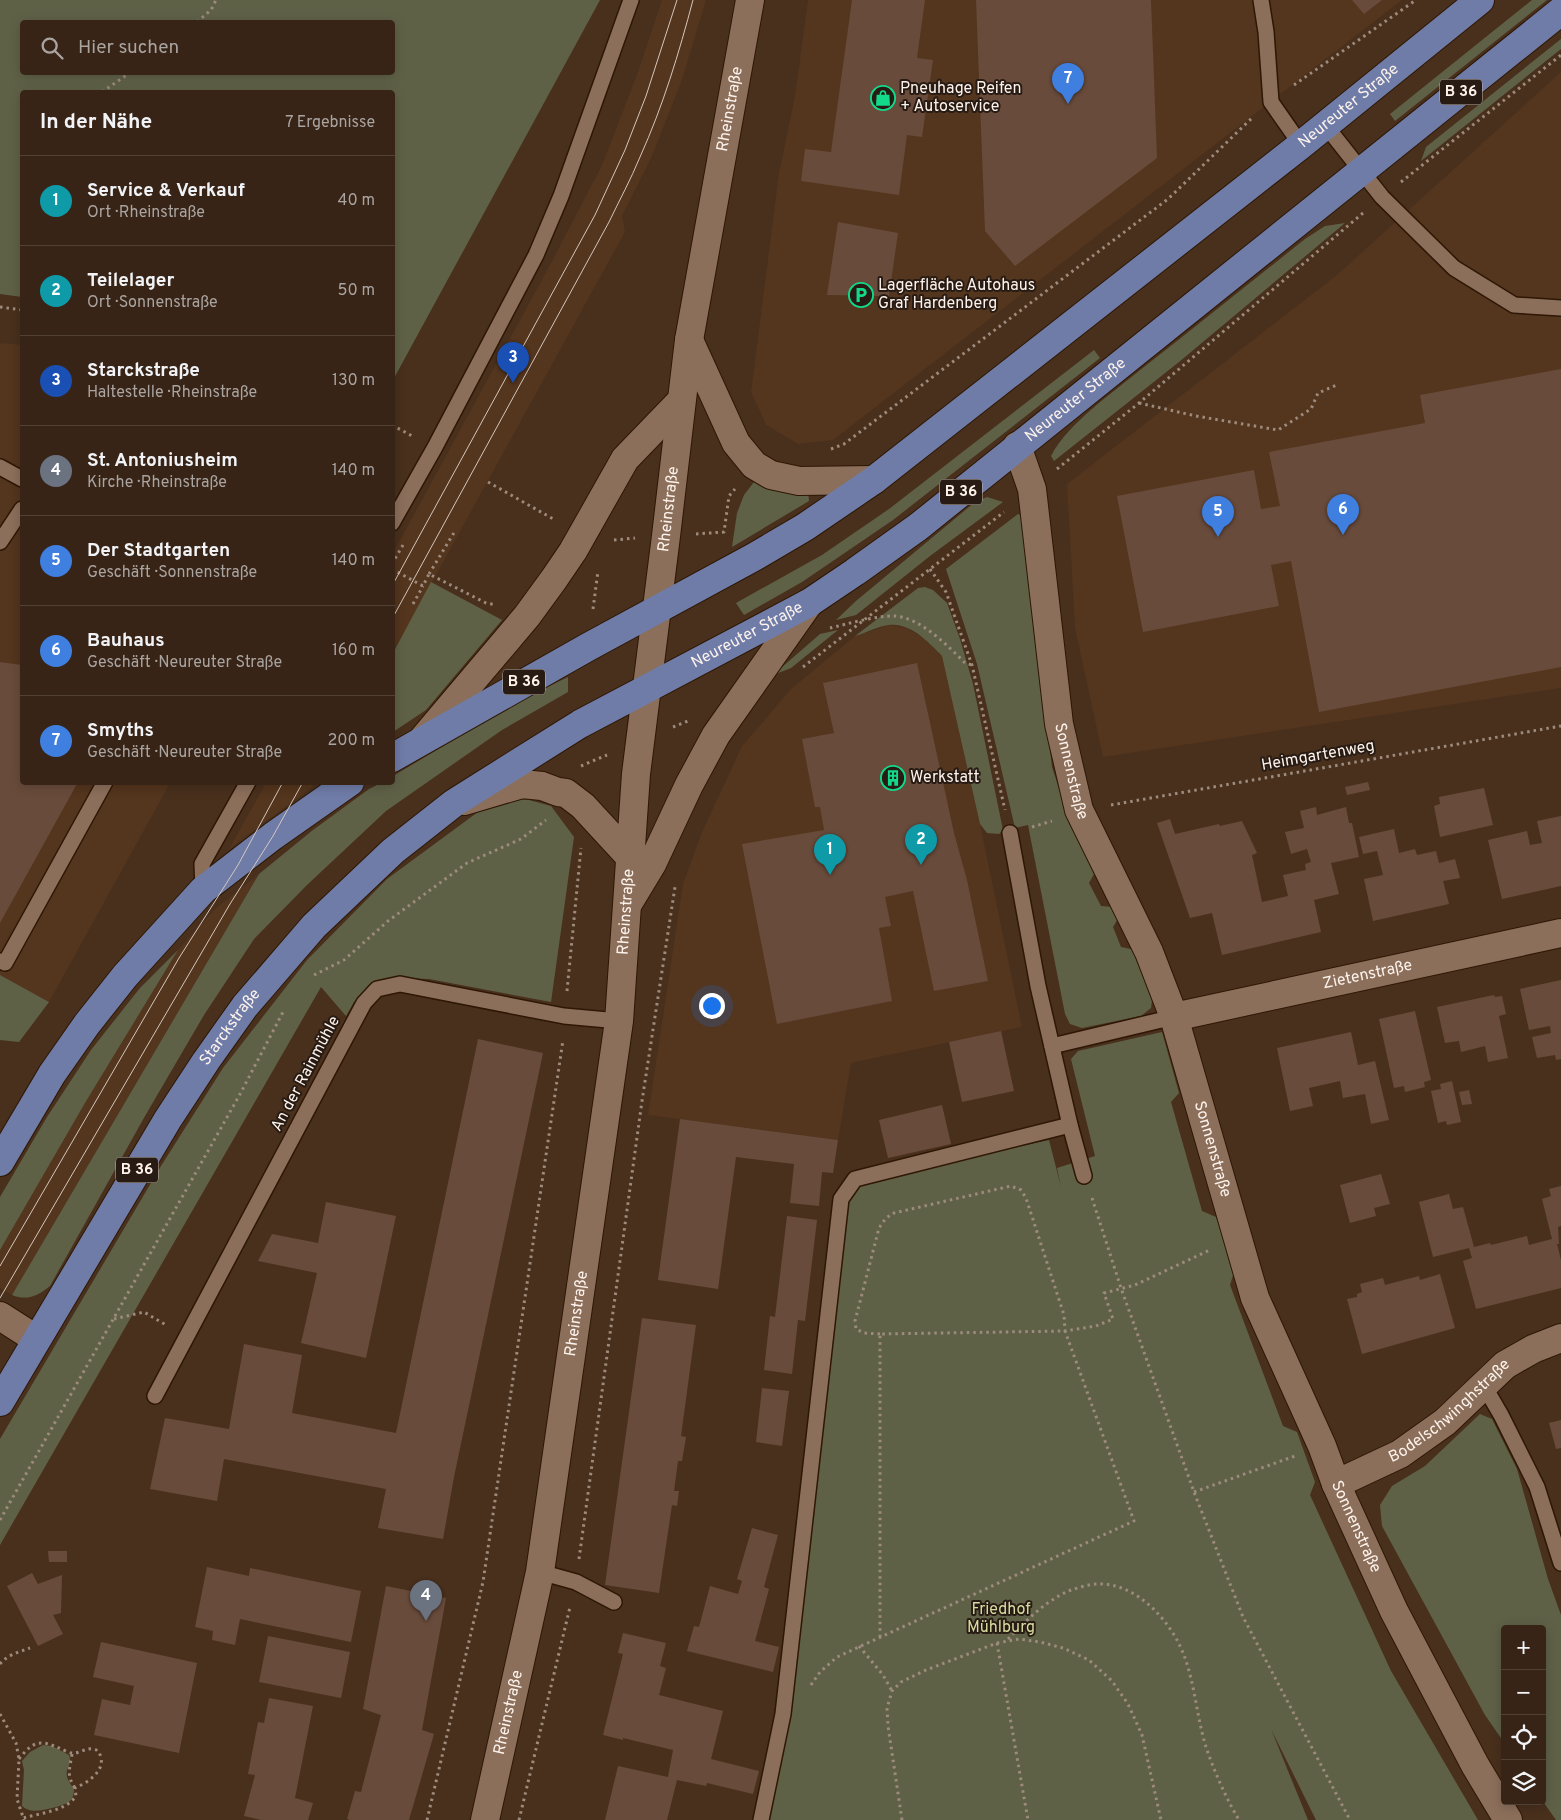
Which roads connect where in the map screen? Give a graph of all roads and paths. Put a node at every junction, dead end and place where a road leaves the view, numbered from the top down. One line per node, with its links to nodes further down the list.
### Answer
1 (216, 0): 8 (path)
2 (631, 0): 32 (lane)
3 (750, 0): 20 (street, Rheinstraße)
4 (1260, 0): 12 (lane)
5 (1416, 0): 12 (path)
6 (1480, 0): 13 (main road, Neureuter Straße)
7 (1561, 12): 15 (main road, Neureuter Straße / B 36)
8 (199, 20)
9 (1561, 55): 16 (path)
10 (126, 75): 11 (path)
11 (105, 90)
12 (1271, 102): 14 (lane); 25 (path)
13 (1326, 126): 14 (main road, Neureuter Straße); 15 (lane)
14 (1301, 145): 28 (main road, Neureuter Straße)
15 (1362, 172): 16 (lane); 24 (main road, Neureuter Straße / B 36)
16 (1382, 197): 18 (lane); 23 (path)
17 (0, 307): 19 (path)
18 (1561, 308)
19 (20, 310)
20 (689, 340): 22 (street, Rheinstraße); 28 (street)
21 (1338, 385): 23 (path)
22 (681, 401): 44 (street, Rheinstraße); 52 (street)
23 (1139, 403): 30 (path)
24 (1017, 446): 30 (street, Sonnenstraße); 41 (main road, Neureuter Straße / B 36)
25 (824, 452)
26 (0, 467): 27 (lane)
27 (20, 478)
28 (874, 480): 44 (main road, Neureuter Straße)
29 (488, 482): 33 (path)
30 (1032, 489): 37 (path); 59 (street, Sonnenstraße)
31 (20, 512): 35 (lane)
32 (395, 518)
33 (559, 522)
34 (455, 531): 39 (path)
35 (0, 542)
36 (599, 565): 46 (path)
37 (930, 569): 45 (path); 47 (path)
38 (395, 571): 40 (path)
39 (429, 574): 40 (path); 43 (path)
40 (423, 586): 42 (path)
41 (809, 603): 49 (main road, Neureuter Straße / B 36); 65 (street)
42 (412, 604)
43 (498, 605)
44 (656, 610): 46 (main road, B 36); 49 (street, Rheinstraße)
45 (862, 620): 47 (path); 48 (path)
46 (588, 646): 52 (main road, B 36)
47 (972, 665): 60 (path)
48 (800, 670)
49 (646, 690): 51 (main road, Neureuter Straße / B 36); 62 (street, Rheinstraße)
50 (1561, 726): 59 (path, Heimgartenweg)
51 (556, 737): 58 (main road, Starckstraße / B 36)
52 (422, 740): 53 (main road, B 36)
53 (395, 756)
54 (103, 785): 67 (lane)
55 (246, 785): 64 (lane)
56 (346, 785): 64 (main road)
57 (566, 793): 58 (street); 62 (street); 68 (path)
58 (454, 804): 85 (main road, Starckstraße / B 36)
59 (1079, 810): 60 (path, Heimgartenweg); 71 (street, Sonnenstraße)
60 (1010, 833): 73 (lane)
61 (582, 840): 70 (path)
62 (630, 856): 65 (street, Rheinstraße)
63 (676, 881): 95 (path)
64 (203, 890): 75 (main road)
65 (628, 903): 72 (street, Rheinstraße)
66 (1561, 934): 71 (street, Zietenstraße)
67 (0, 960)
68 (309, 979)
69 (287, 1005): 80 (path)
70 (564, 1016): 72 (lane, An der Rainmühle); 83 (lane, An der Rainmühle); 110 (path)
71 (1174, 1017): 73 (lane); 77 (street, Sonnenstraße)
72 (619, 1021): 94 (street, Rheinstraße)
73 (1052, 1046): 74 (lane)
74 (1070, 1124): 76 (lane); 113 (lane)
75 (0, 1162)
76 (1084, 1176): 78 (path)
77 (1238, 1237): 78 (path); 89 (street, Sonnenstraße)
78 (1121, 1288): 81 (path); 91 (path)
79 (0, 1316): 85 (street)
80 (113, 1319): 83 (path); 92 (path)
81 (1065, 1332): 82 (path); 82 (path); 97 (path)
82 (880, 1334): 97 (path)
83 (186, 1336): 87 (lane, An der Rainmühle)
84 (1561, 1338): 86 (street, Bodelschwinghstraße)
85 (36, 1339): 88 (main road, Starckstraße / B 36)
86 (1483, 1384): 90 (street, Bodelschwinghstraße); 93 (lane)
87 (155, 1396)
88 (0, 1402)
89 (1322, 1446): 90 (street, Sonnenstraße); 91 (path)
90 (1336, 1484): 119 (street, Sonnenstraße)
91 (1194, 1492): 118 (path)
92 (0, 1520)
93 (1561, 1563)
94 (540, 1572): 95 (lane); 111 (street, Rheinstraße)
95 (576, 1582): 96 (lane); 112 (path)
96 (614, 1602)
97 (880, 1637): 100 (path)
98 (1008, 1640): 99 (path); 116 (path); 117 (path)
99 (996, 1643): 104 (path); 115 (path)
100 (859, 1646): 103 (path); 104 (path)
101 (30, 1648): 102 (path)
102 (0, 1664)
103 (811, 1686)
104 (892, 1691): 114 (path)
105 (0, 1714): 107 (path)
106 (72, 1754): 107 (path); 108 (path); 108 (path)
107 (19, 1759): 109 (path)
108 (75, 1788): 109 (path)
109 (24, 1819)
110 (427, 1820)
111 (485, 1820)
112 (519, 1820)
113 (761, 1820)
114 (902, 1820)
115 (1028, 1820)
116 (1161, 1820)
117 (1239, 1820)
118 (1350, 1820)
119 (1508, 1820)

